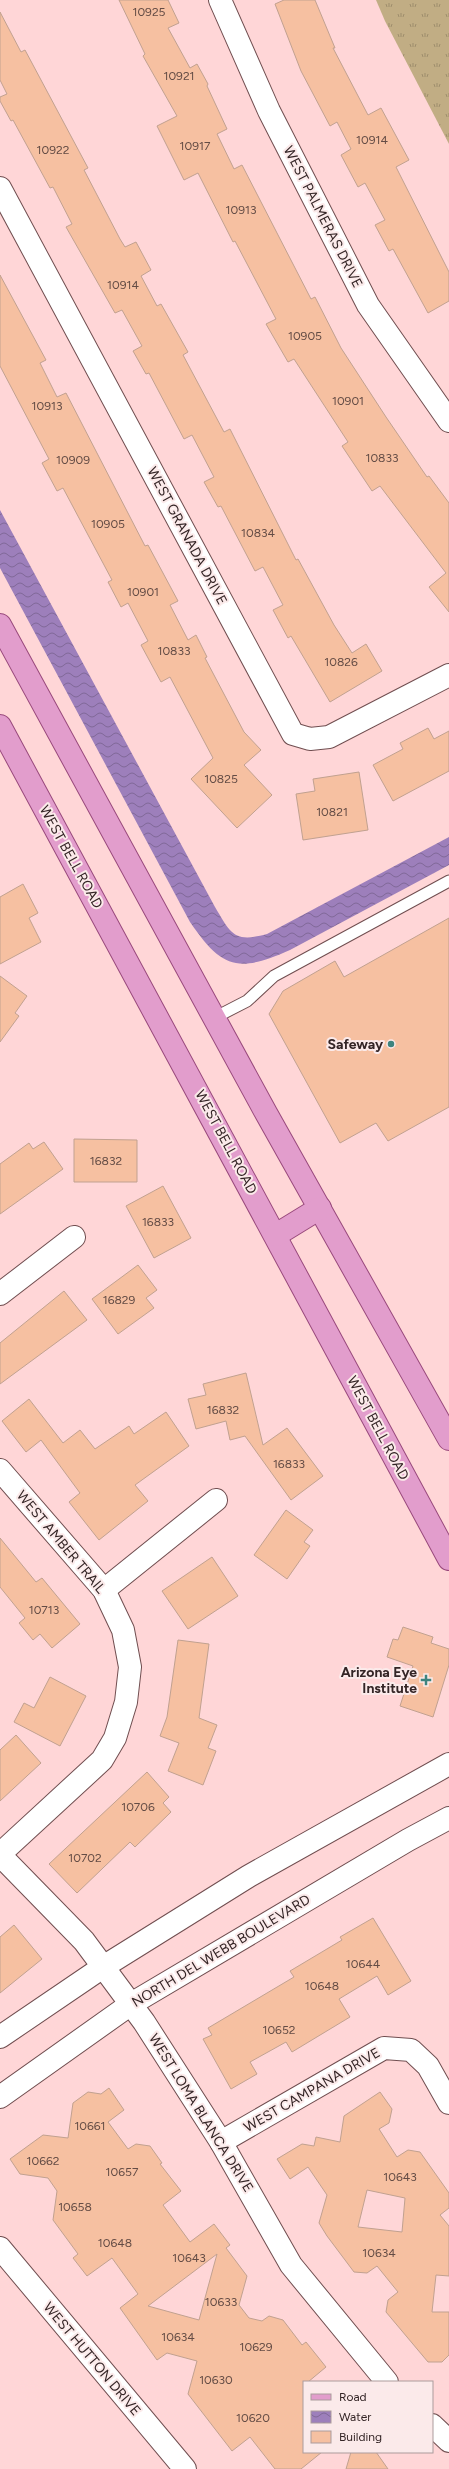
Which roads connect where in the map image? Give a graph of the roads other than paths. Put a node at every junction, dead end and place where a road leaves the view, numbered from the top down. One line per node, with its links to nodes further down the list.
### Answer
1 (220, 0): 3 (street, WEST PALMERAS DRIVE)
2 (0, 188): 5 (street, WEST GRANADA DRIVE)
3 (449, 421)
4 (0, 625): 8 (main road)
5 (449, 675)
6 (0, 726): 10 (main road, WEST BELL ROAD)
7 (449, 881): 8 (lane)
8 (214, 1018): 9 (main road)
9 (320, 1208): 10 (main road); 13 (main road)
10 (276, 1235): 16 (main road, WEST BELL ROAD)
11 (74, 1237): 12 (street)
12 (0, 1294)
13 (449, 1439)
14 (0, 1470): 17 (street, WEST AMBER TRAIL)
15 (216, 1500): 17 (street)
16 (449, 1559)
17 (104, 1590): 20 (street, WEST AMBER TRAIL)
18 (449, 1764): 21 (street)
19 (449, 1818): 22 (street, NORTH DEL WEBB BOULEVARD)
20 (0, 1855): 21 (street, WEST LOMA BLANCA DRIVE)
21 (103, 1967): 22 (street, WEST LOMA BLANCA DRIVE); 23 (street)
22 (131, 2004): 24 (street, NORTH DEL WEBB BOULEVARD); 26 (street, WEST LOMA BLANCA DRIVE)
23 (0, 2037)
24 (0, 2097)
25 (449, 2103): 26 (street, WEST CAMPANA DRIVE)
26 (221, 2142): 28 (street, WEST LOMA BLANCA DRIVE)
27 (0, 2248): 31 (street, WEST HUTTON DRIVE)
28 (387, 2381)
29 (433, 2426): 30 (street)
30 (449, 2441)
31 (185, 2469)

